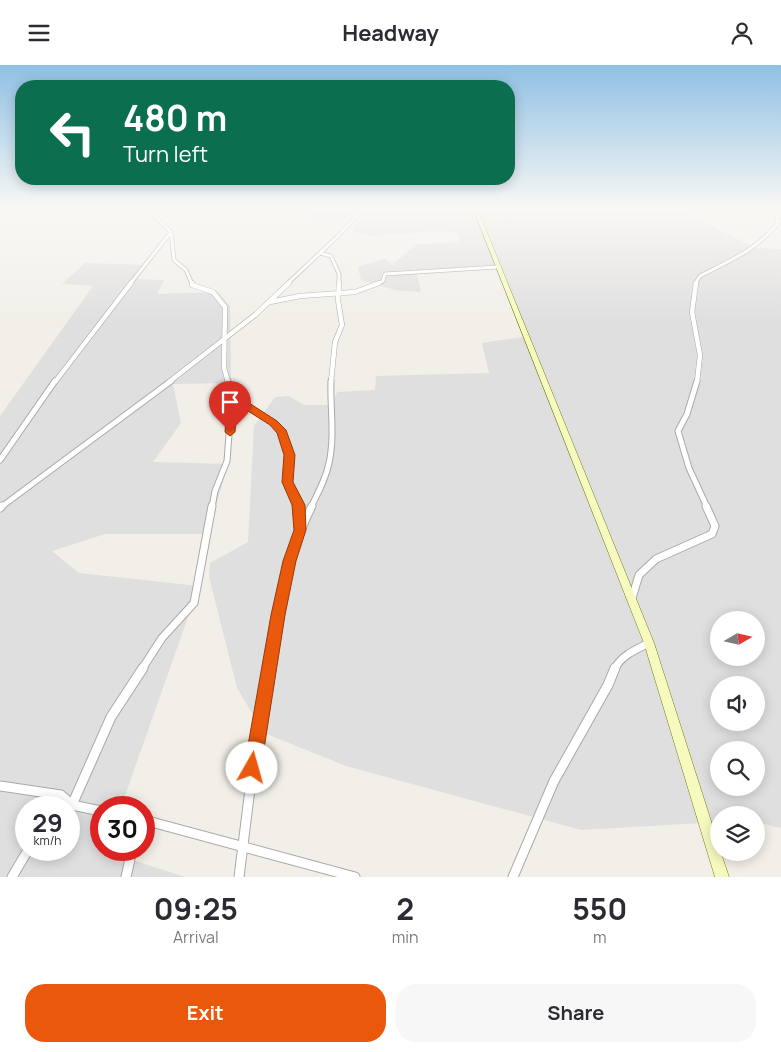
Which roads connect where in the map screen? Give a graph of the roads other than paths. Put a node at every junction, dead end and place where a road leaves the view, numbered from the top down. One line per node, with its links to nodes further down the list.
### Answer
1 (160, 246): 12 (street)
2 (172, 246): 10 (street)
3 (327, 246): 6 (street)
4 (490, 246): 7 (street)
5 (756, 246): 15 (street)
6 (320, 253): 8 (street); 9 (street)
7 (498, 267): 8 (street); 15 (street)
8 (338, 294): 9 (street); 14 (street)
9 (268, 302): 10 (street)
10 (226, 336): 11 (street); 13 (street)
11 (232, 395): 14 (street); 19 (street)
12 (0, 460)
13 (0, 508)
14 (300, 530): 21 (street)
15 (630, 601): 16 (street)
16 (648, 643): 28 (street); 29 (street)
17 (0, 786): 18 (street)
18 (62, 795)
19 (76, 796)
20 (155, 823): 21 (street)
21 (244, 847): 26 (street); 27 (street)
22 (21, 861): 24 (street)
23 (130, 861): 25 (street)
24 (12, 877)
25 (126, 877)
26 (239, 877)
27 (355, 877)
28 (513, 877)
29 (722, 877)

